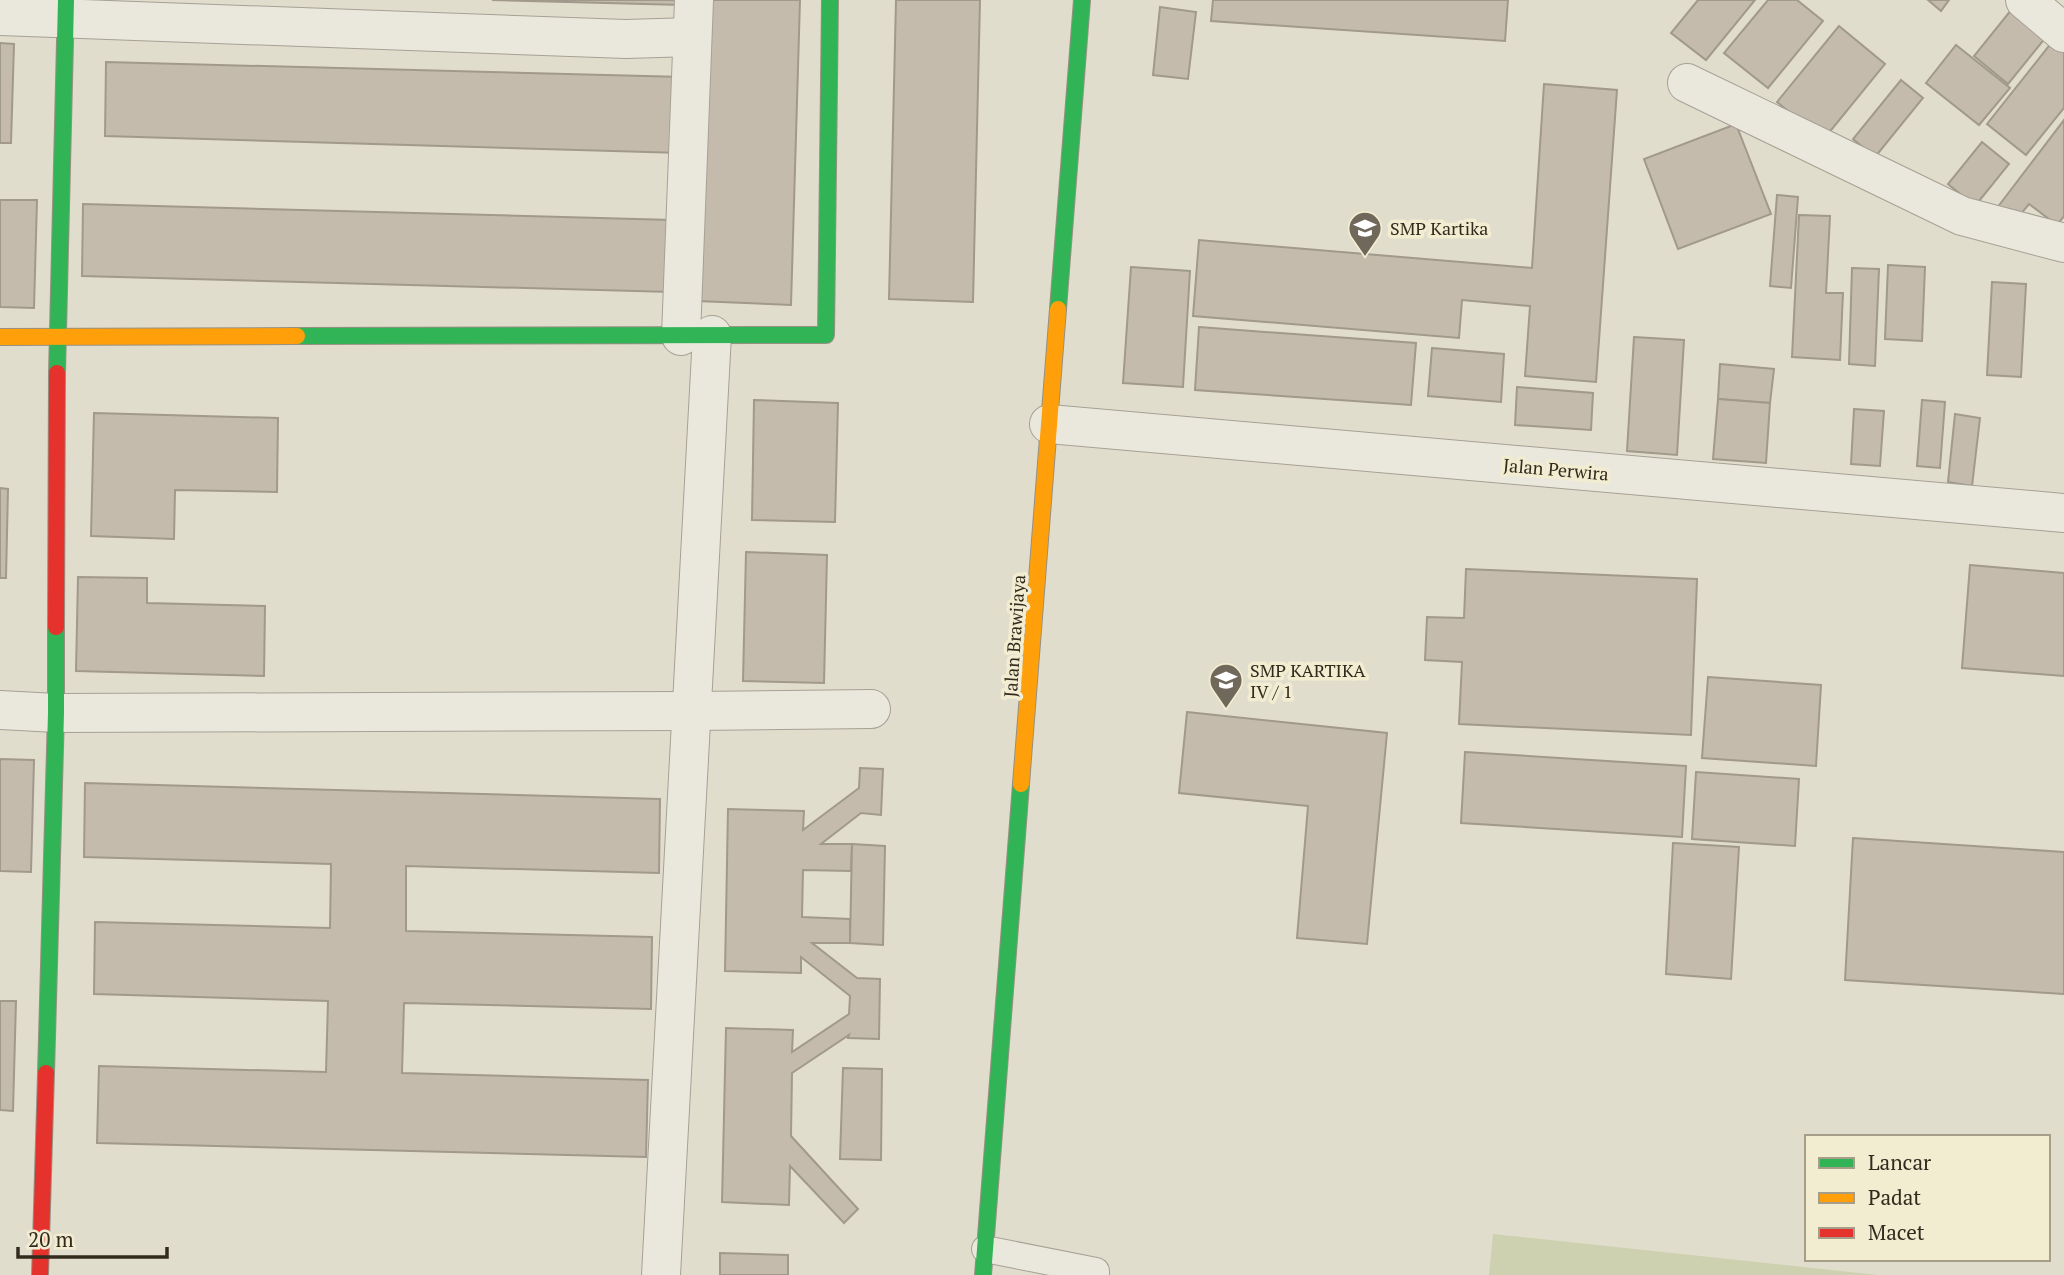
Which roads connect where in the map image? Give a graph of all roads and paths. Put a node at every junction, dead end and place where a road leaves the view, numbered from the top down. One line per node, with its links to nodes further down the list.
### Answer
1 (694, 0): 8 (street)
2 (830, 0): 11 (street)
3 (1082, 0): 14 (street, Jalan Brawijaya)
4 (2025, 0): 7 (street)
5 (66, 10): 6 (street); 8 (street); 13 (street)
6 (0, 16)
7 (2064, 33)
8 (692, 37): 11 (street)
9 (1687, 83): 10 (street)
10 (2064, 243)
11 (697, 336): 13 (street); 18 (street)
12 (0, 337): 13 (street)
13 (57, 337): 19 (street)
14 (1049, 424): 15 (street, Jalan Perwira); 20 (street, Jalan Brawijaya)
15 (2064, 513)
16 (871, 709): 18 (street)
17 (0, 710): 19 (street)
18 (692, 711): 19 (street); 22 (street)
19 (56, 713): 21 (street)
20 (984, 1262): 23 (lane)
21 (40, 1275)
22 (661, 1275)
23 (1096, 1275)

